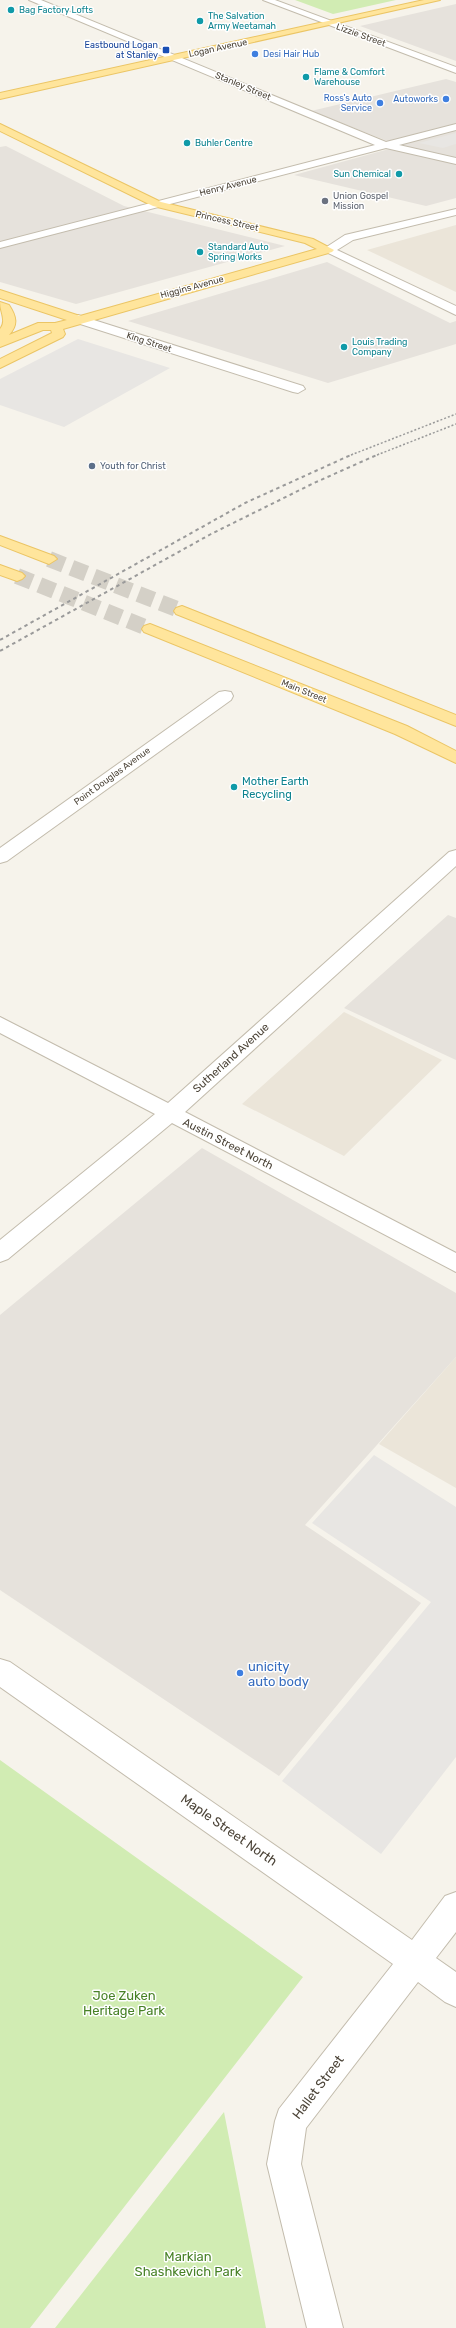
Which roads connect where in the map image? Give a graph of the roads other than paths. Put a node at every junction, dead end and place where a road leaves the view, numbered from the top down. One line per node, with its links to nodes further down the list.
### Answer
1 (33, 0): 5 (street, Stanley Street)
2 (267, 0): 4 (street, Lizzie Street)
3 (436, 0): 4 (main road, Logan Avenue)
4 (330, 23): 5 (main road, Logan Avenue); 6 (street, Lizzie Street)
5 (174, 58): 7 (main road, Logan Avenue); 10 (street, Stanley Street)
6 (456, 70)
7 (0, 96)
8 (0, 127): 12 (main road, Princess Street)
9 (456, 127): 10 (street, Henry Avenue)
10 (385, 146): 11 (street, Stanley Street); 12 (street, Henry Avenue)
11 (456, 161)
12 (157, 204): 14 (street, Henry Avenue); 15 (main road, Princess Street)
13 (456, 212): 15 (street, Higgins Avenue)
14 (0, 245)
15 (328, 250): 18 (street, Princess Street); 19 (main road, Higgins Avenue)
16 (0, 294): 19 (main road, King Street)
17 (0, 306): 21 (main road)
18 (456, 311)
19 (78, 320): 20 (main road, Higgins Avenue); 24 (street, King Street)
20 (56, 328): 22 (main road, Higgins Avenue); 23 (main road)
21 (0, 337)
22 (0, 343)
23 (0, 364)
24 (298, 389)
25 (0, 540): 26 (main road)
26 (49, 558)
27 (0, 570): 28 (main road)
28 (17, 576)
29 (182, 611): 32 (main road)
30 (150, 628): 33 (main road, Main Street)
31 (225, 696): 35 (street, Point Douglas Avenue)
32 (456, 721)
33 (456, 758)
34 (456, 856): 37 (street, Sutherland Avenue)
35 (0, 857)
36 (0, 1024): 37 (street, Austin Street North)
37 (169, 1114): 38 (street, Sutherland Avenue); 39 (street, Austin Street North)
38 (0, 1253)
39 (456, 1263)
40 (0, 1671): 42 (street, Maple Street North)
41 (456, 1907): 42 (street, Hallet Street)
42 (415, 1961): 43 (street, Maple Street North); 44 (street, Hallet Street)
43 (456, 1991)
44 (325, 2328)

